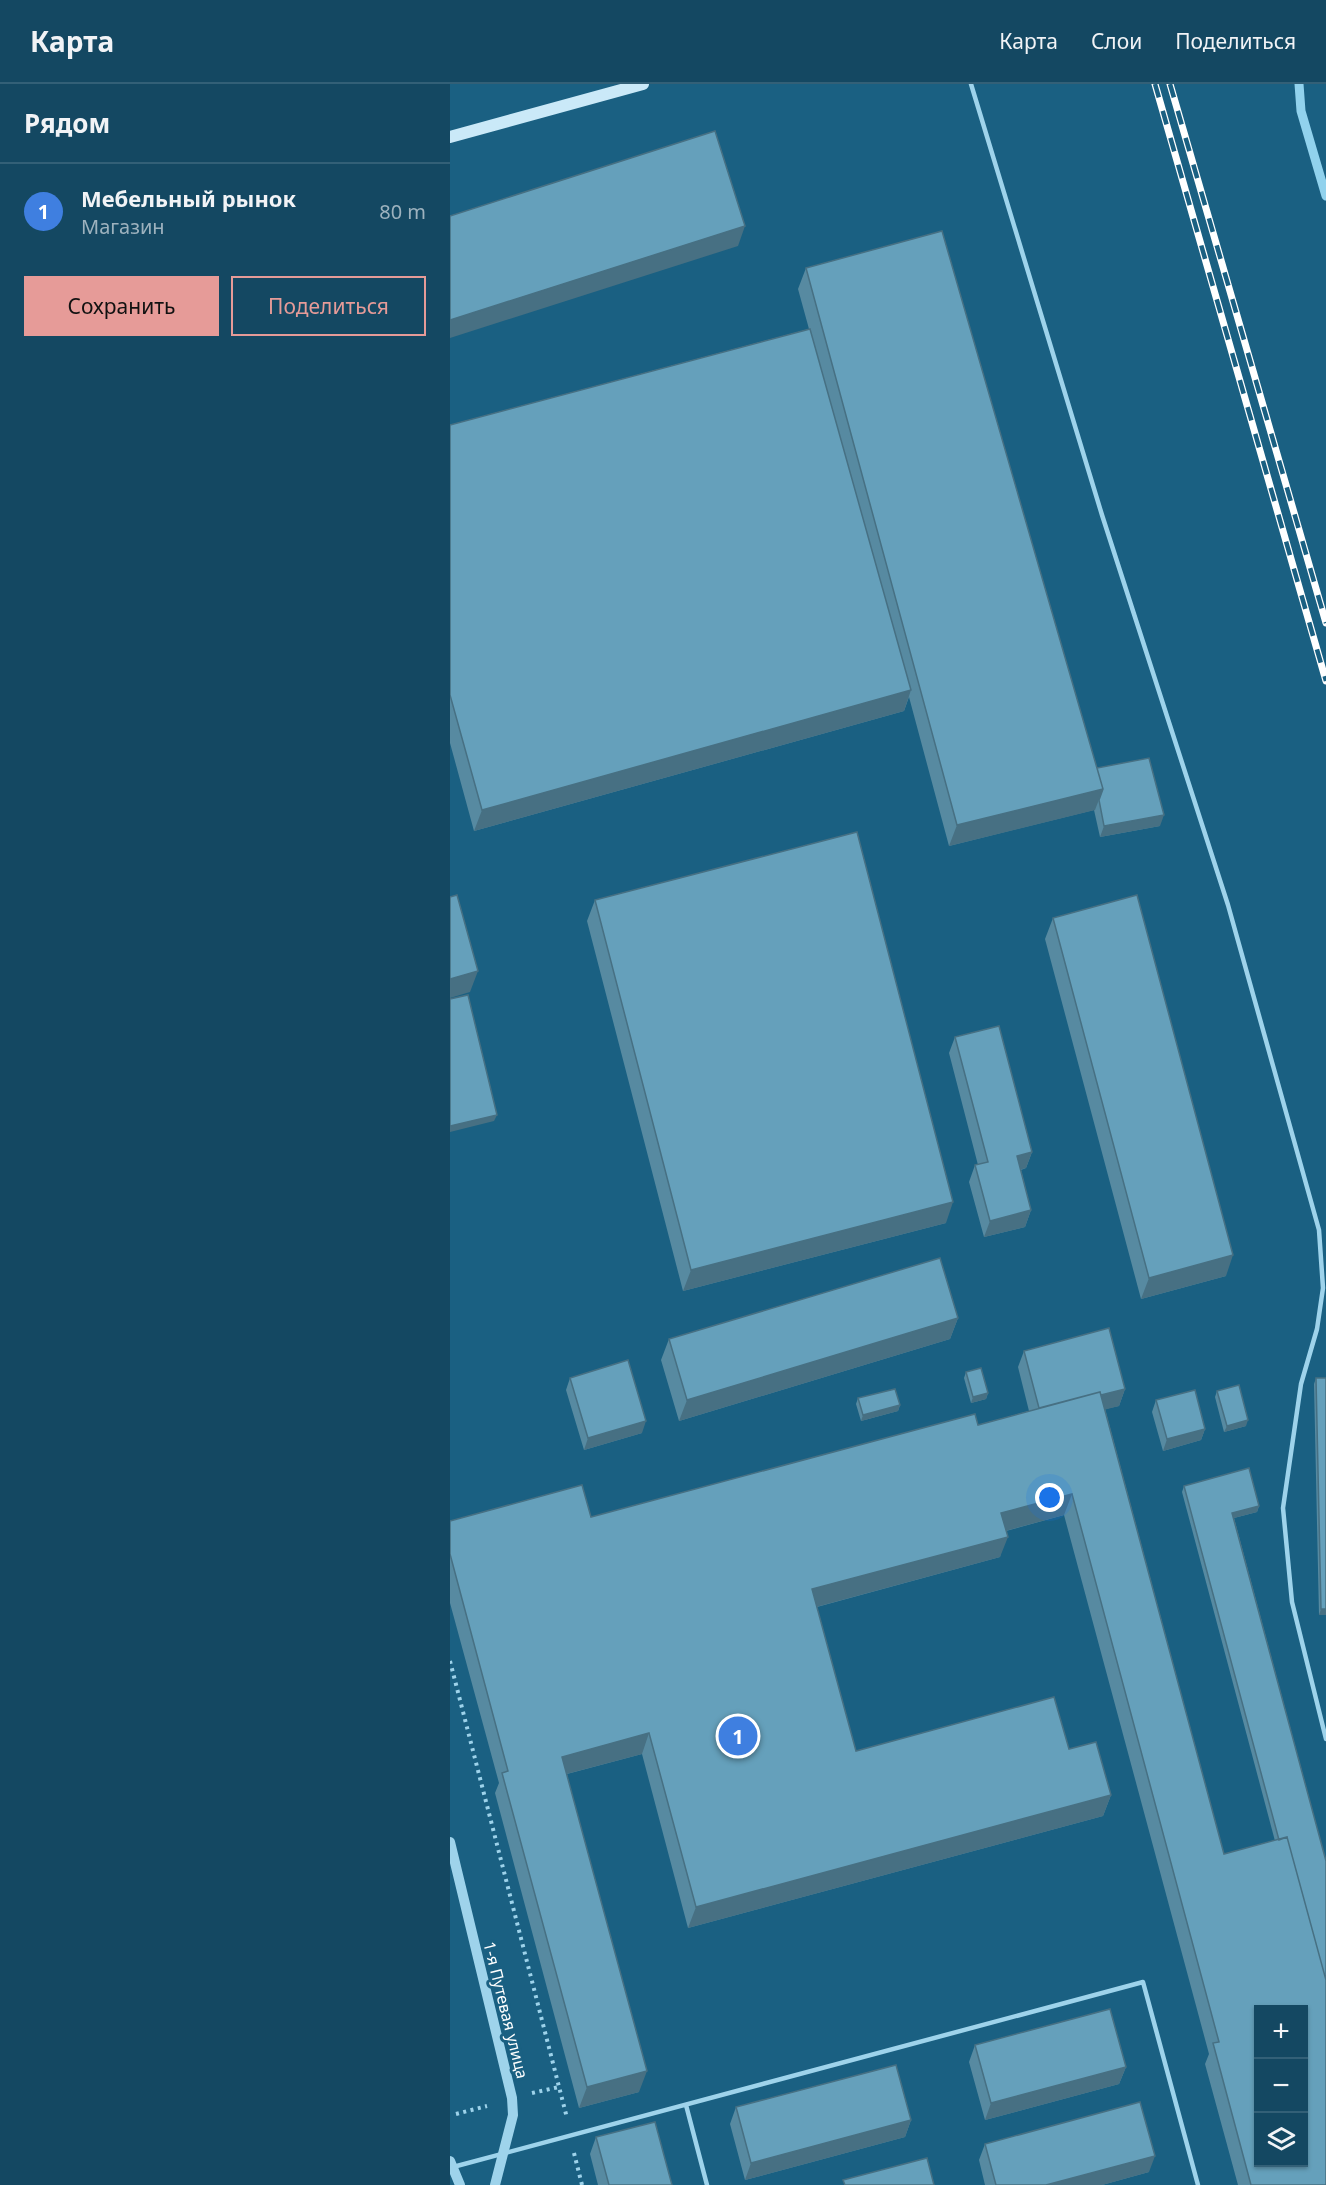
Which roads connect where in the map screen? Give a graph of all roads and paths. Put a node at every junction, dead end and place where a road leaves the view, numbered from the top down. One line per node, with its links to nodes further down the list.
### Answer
1 (643, 84): 3 (main road)
2 (970, 84): 5 (lane)
3 (450, 137)
4 (450, 1661): 7 (path)
5 (1326, 1739)
6 (450, 1842): 13 (street, 1-я Путевая улица)
7 (559, 2087): 8 (path); 12 (path)
8 (532, 2093)
9 (686, 2105): 13 (lane); 17 (lane); 18 (lane)
10 (487, 2106): 11 (path)
11 (456, 2114)
12 (578, 2118)
13 (501, 2154): 14 (lane); 16 (street, 1-я Путевая улица)
14 (451, 2164): 15 (street)
15 (460, 2185)
16 (495, 2185)
17 (707, 2185)
18 (1197, 2185)

